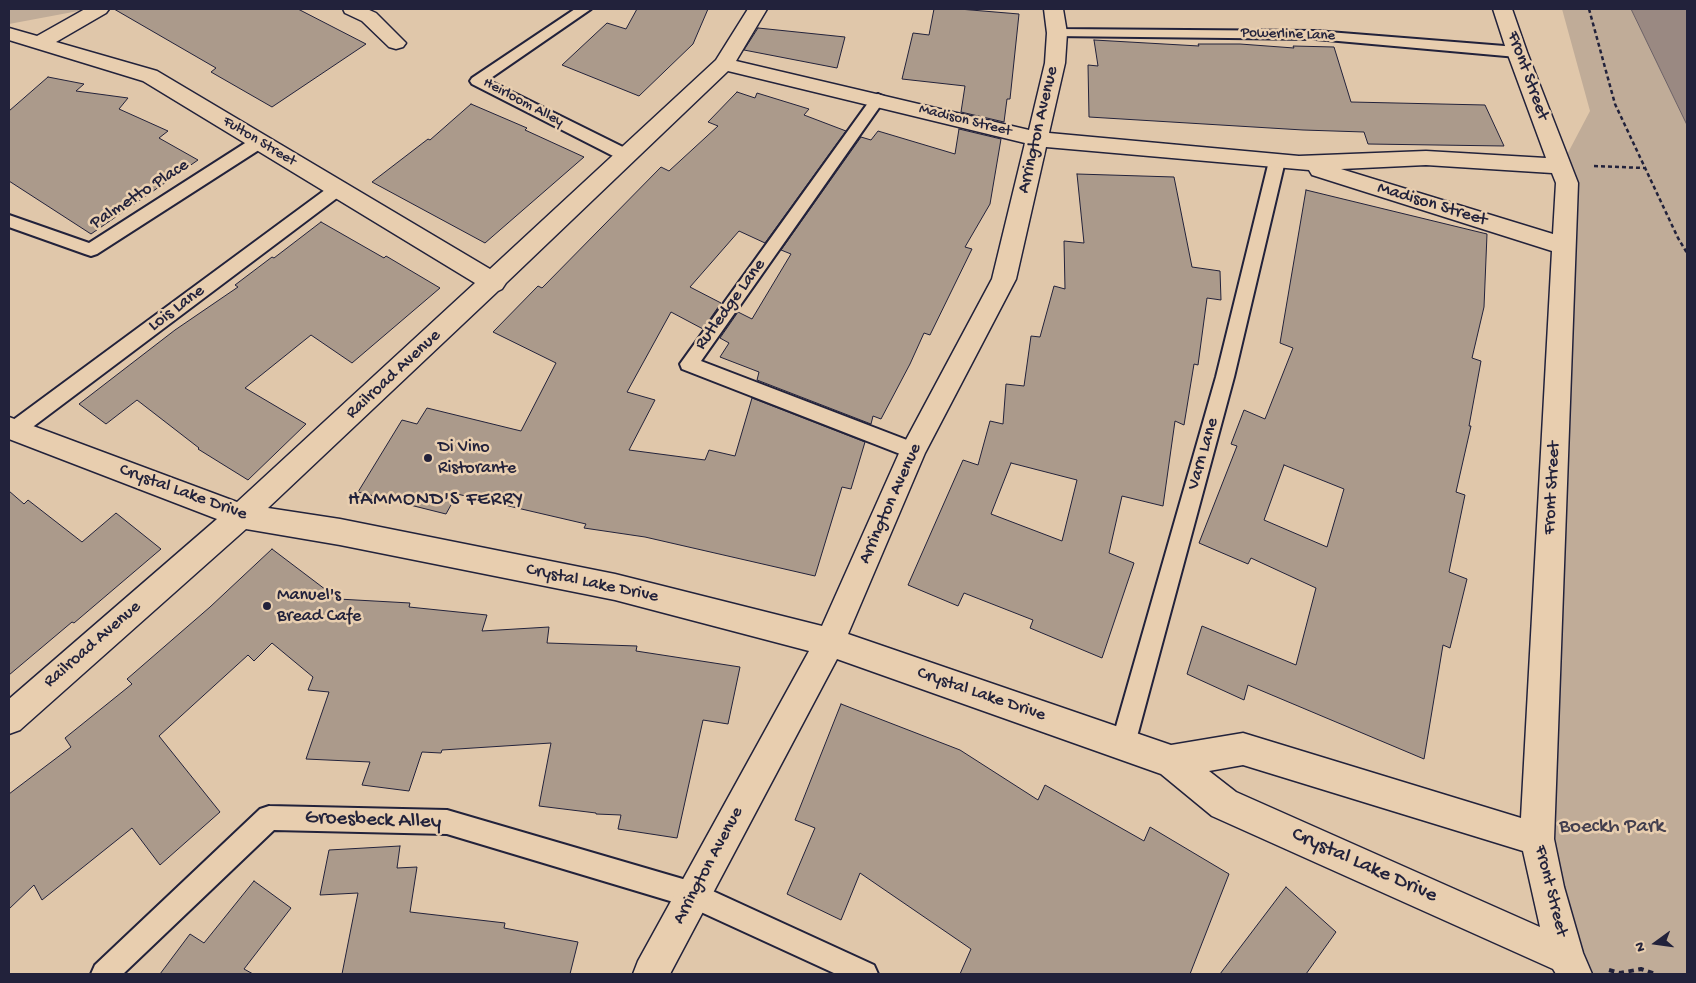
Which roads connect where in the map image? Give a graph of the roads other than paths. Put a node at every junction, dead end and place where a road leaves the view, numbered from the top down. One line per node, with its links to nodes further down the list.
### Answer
1 (99, 9): 8 (street)
2 (584, 9): 15 (lane, Heirloom Alley)
3 (756, 9): 11 (street, Railroad Avenue)
4 (1503, 9): 10 (street, Front Street)
5 (357, 10): 9 (street)
6 (1056, 21): 10 (lane, Powerline Lane); 13 (street, Arrington Avenue)
7 (9, 34): 8 (street, Fulton Street)
8 (39, 43): 14 (street, Fulton Street)
9 (396, 43)
10 (1517, 52): 18 (street, Front Street)
11 (724, 64): 12 (street, Madison Street); 15 (street, Railroad Avenue)
12 (878, 99): 13 (street, Madison Street); 24 (lane, Rutledge Lane)
13 (1038, 139): 16 (street, Madison Street); 24 (street, Arrington Avenue)
14 (259, 142): 19 (street, Fulton Street); 20 (lane, Palmetto Place)
15 (627, 156): 22 (street, Railroad Avenue)
16 (1276, 161): 17 (street, Madison Street); 28 (lane, Varn Lane)
17 (1299, 163): 18 (street, Madison Street); 21 (street, Madison Street)
18 (1561, 166): 21 (street, Front Street)
19 (338, 188): 22 (street, Fulton Street); 23 (lane, Lois Lane)
20 (9, 221)
21 (1564, 246): 30 (street, Front Street)
22 (494, 282): 25 (street, Railroad Avenue)
23 (12, 429): 25 (street, Crystal Lake Drive)
24 (913, 451): 26 (street, Arrington Avenue)
25 (241, 516): 26 (street, Crystal Lake Drive); 27 (street, Railroad Avenue)
26 (830, 642): 28 (street, Crystal Lake Drive); 31 (street, Arrington Avenue)
27 (9, 719)
28 (1123, 744): 29 (street, Crystal Lake Drive)
29 (1171, 761): 30 (street, Crystal Lake Drive); 32 (street, Crystal Lake Drive)
30 (1536, 839): 32 (street, Front Street)
31 (693, 895): 33 (lane, Groesbeck Alley); 34 (street, Arrington Avenue); 35 (lane, Groesbeck Alley)
32 (1570, 965)
33 (104, 974)
34 (651, 974)
35 (865, 974)

